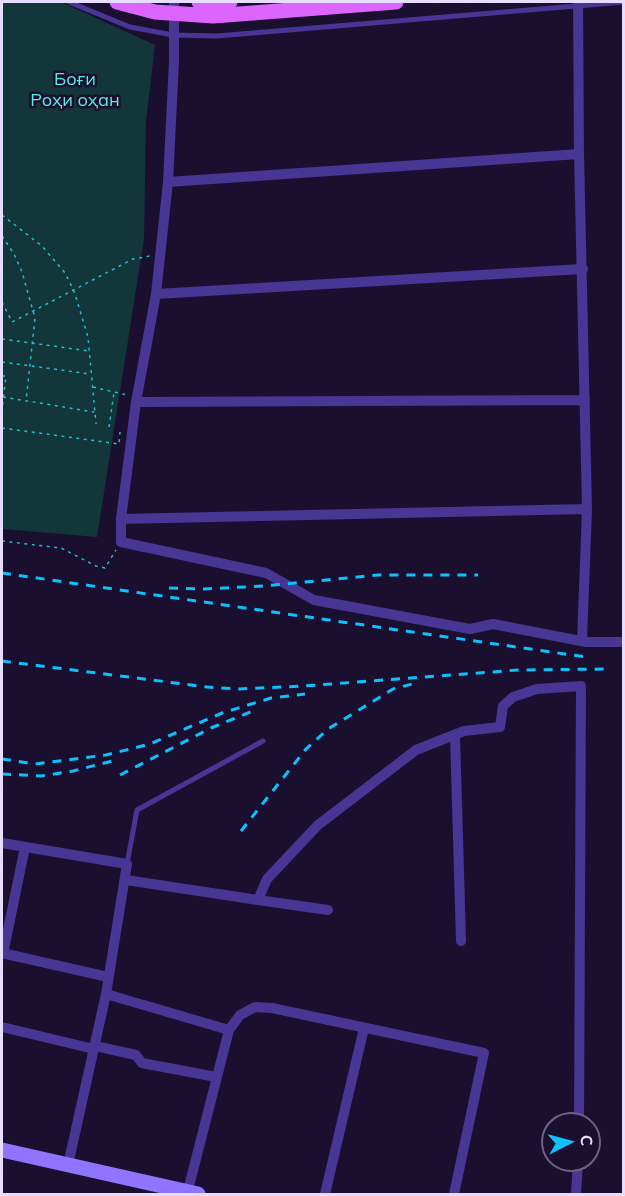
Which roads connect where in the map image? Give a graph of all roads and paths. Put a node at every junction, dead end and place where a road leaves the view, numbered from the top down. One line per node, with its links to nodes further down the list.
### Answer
1 (69, 2): 9 (lane)
2 (117, 2): 8 (main road)
3 (230, 2): 7 (main road)
4 (396, 2): 7 (main road)
5 (624, 2): 6 (lane)
6 (578, 3): 9 (lane); 10 (street)
7 (209, 6): 8 (main road)
8 (173, 7): 9 (street)
9 (173, 35): 11 (street)
10 (579, 154): 11 (street); 15 (street)
11 (168, 182): 14 (street)
12 (2, 215): 16 (path)
13 (2, 236): 19 (path)
14 (161, 256): 16 (path); 17 (street)
15 (583, 269): 17 (street); 31 (street)
16 (74, 291): 19 (path); 22 (path)
17 (156, 294): 30 (street)
18 (2, 302): 19 (path)
19 (34, 311): 21 (path)
20 (2, 339): 21 (path)
21 (34, 343): 22 (path); 24 (path)
22 (89, 351): 25 (path)
23 (2, 362): 24 (path)
24 (31, 366): 25 (path); 32 (path)
25 (91, 375): 27 (path)
26 (2, 376): 29 (path)
27 (92, 387): 28 (path); 34 (path)
28 (114, 392): 30 (path); 36 (path)
29 (3, 397): 32 (path); 33 (path)
30 (137, 400): 31 (street); 40 (street)
31 (585, 400): 39 (street)
32 (26, 401): 34 (path)
33 (2, 409)
34 (95, 412): 35 (path)
35 (96, 424)
36 (109, 427)
37 (2, 428): 38 (path)
38 (120, 432)
39 (587, 509): 40 (street); 43 (street)
40 (121, 519): 42 (street)
41 (2, 541): 42 (path)
42 (121, 542): 43 (street)
43 (582, 641): 44 (street)
44 (624, 642)
45 (455, 735): 51 (street); 53 (street); 62 (street)
46 (263, 741): 49 (lane)
47 (2, 843): 48 (street)
48 (25, 847): 49 (street); 54 (street)
49 (127, 864): 50 (street)
50 (126, 880): 51 (street); 55 (street)
51 (258, 900): 52 (street)
52 (328, 910)
53 (461, 941)
54 (2, 954): 55 (street)
55 (108, 977): 56 (street)
56 (106, 994): 59 (street); 60 (street)
57 (2, 1027): 60 (street)
58 (364, 1028): 59 (street); 67 (street); 68 (street)
59 (229, 1030): 61 (street)
60 (94, 1047): 61 (street); 64 (street)
61 (216, 1077): 66 (street)
62 (579, 1112)
63 (2, 1150): 64 (street)
64 (68, 1166): 66 (street)
65 (577, 1172): 69 (street)
66 (191, 1194)
67 (326, 1194)
68 (454, 1194)
69 (576, 1194)

